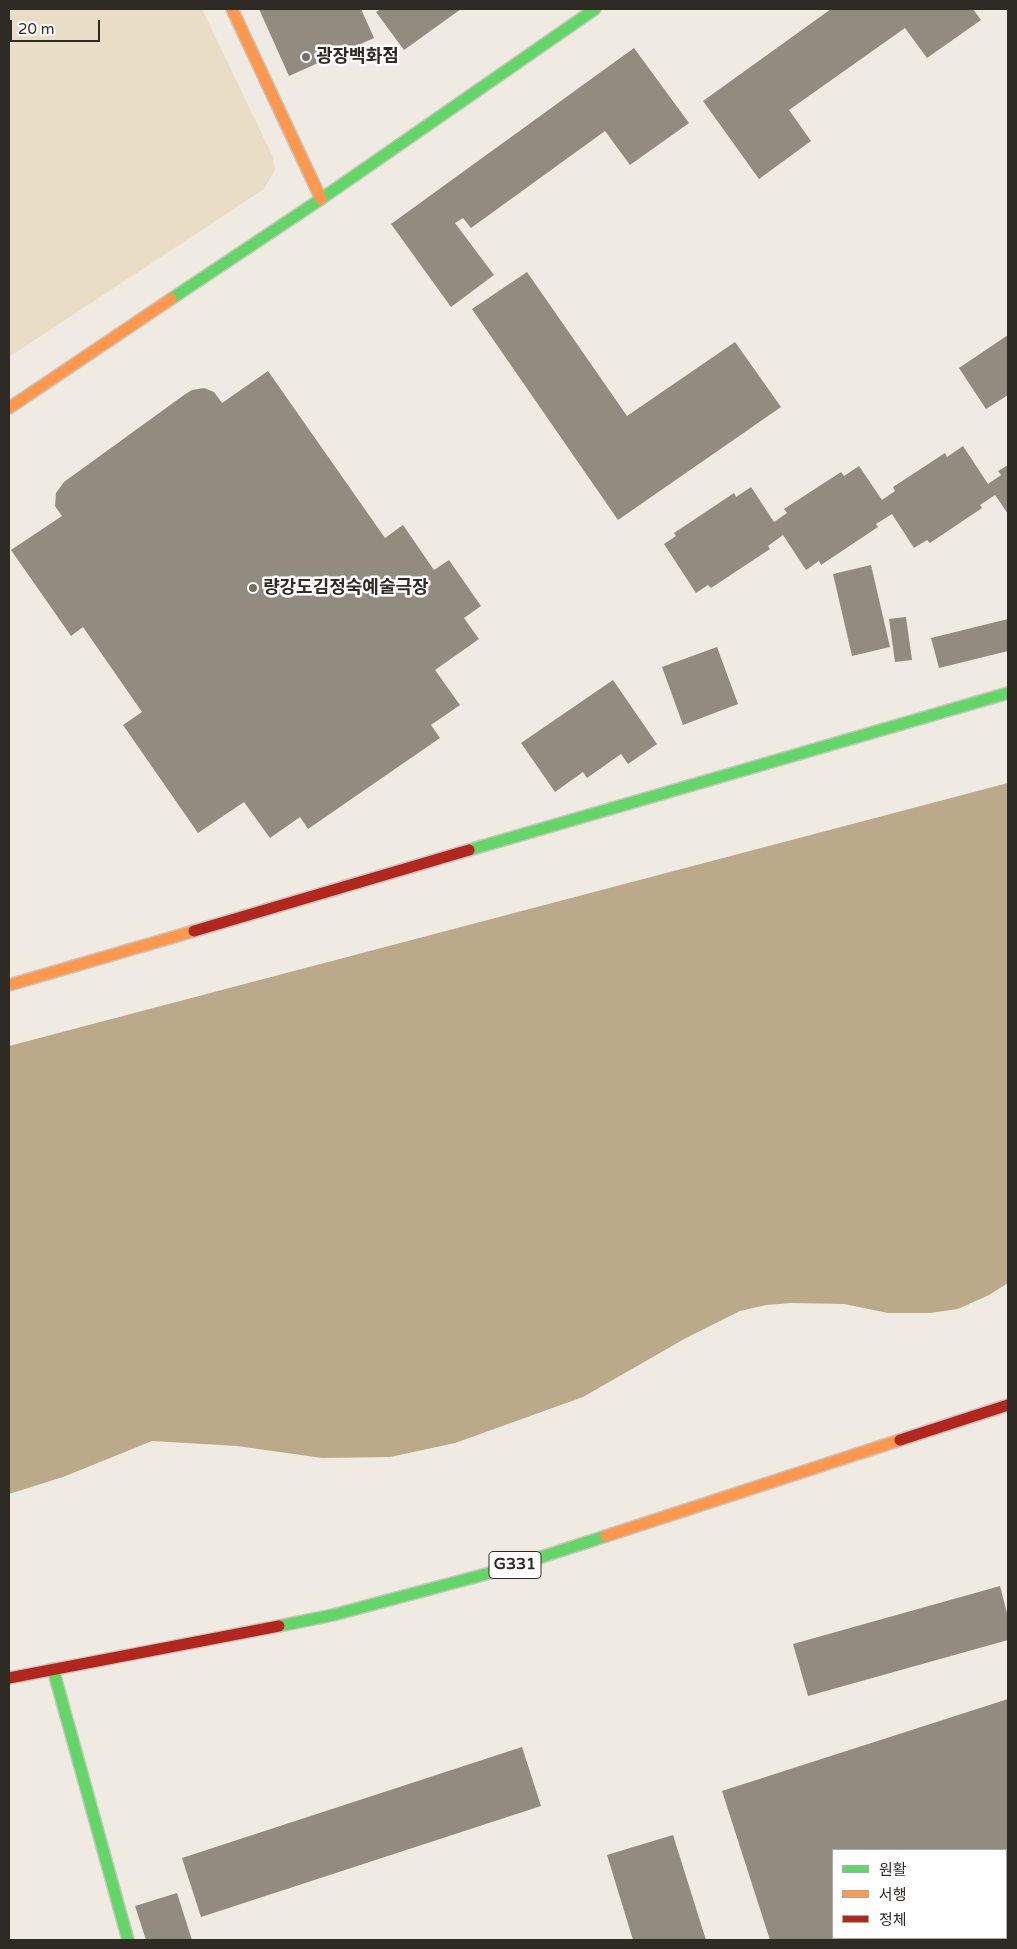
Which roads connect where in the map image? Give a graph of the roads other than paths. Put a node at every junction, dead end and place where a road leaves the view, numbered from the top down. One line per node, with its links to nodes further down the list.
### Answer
1 (232, 9): 3 (main road)
2 (594, 9): 3 (main road)
3 (321, 199): 4 (main road)
4 (9, 408)
5 (1008, 693): 6 (main road)
6 (9, 985)
7 (1008, 1406): 8 (main road, G331)
8 (54, 1669): 9 (main road, G331); 10 (main road)
9 (9, 1678)
10 (128, 1940)

